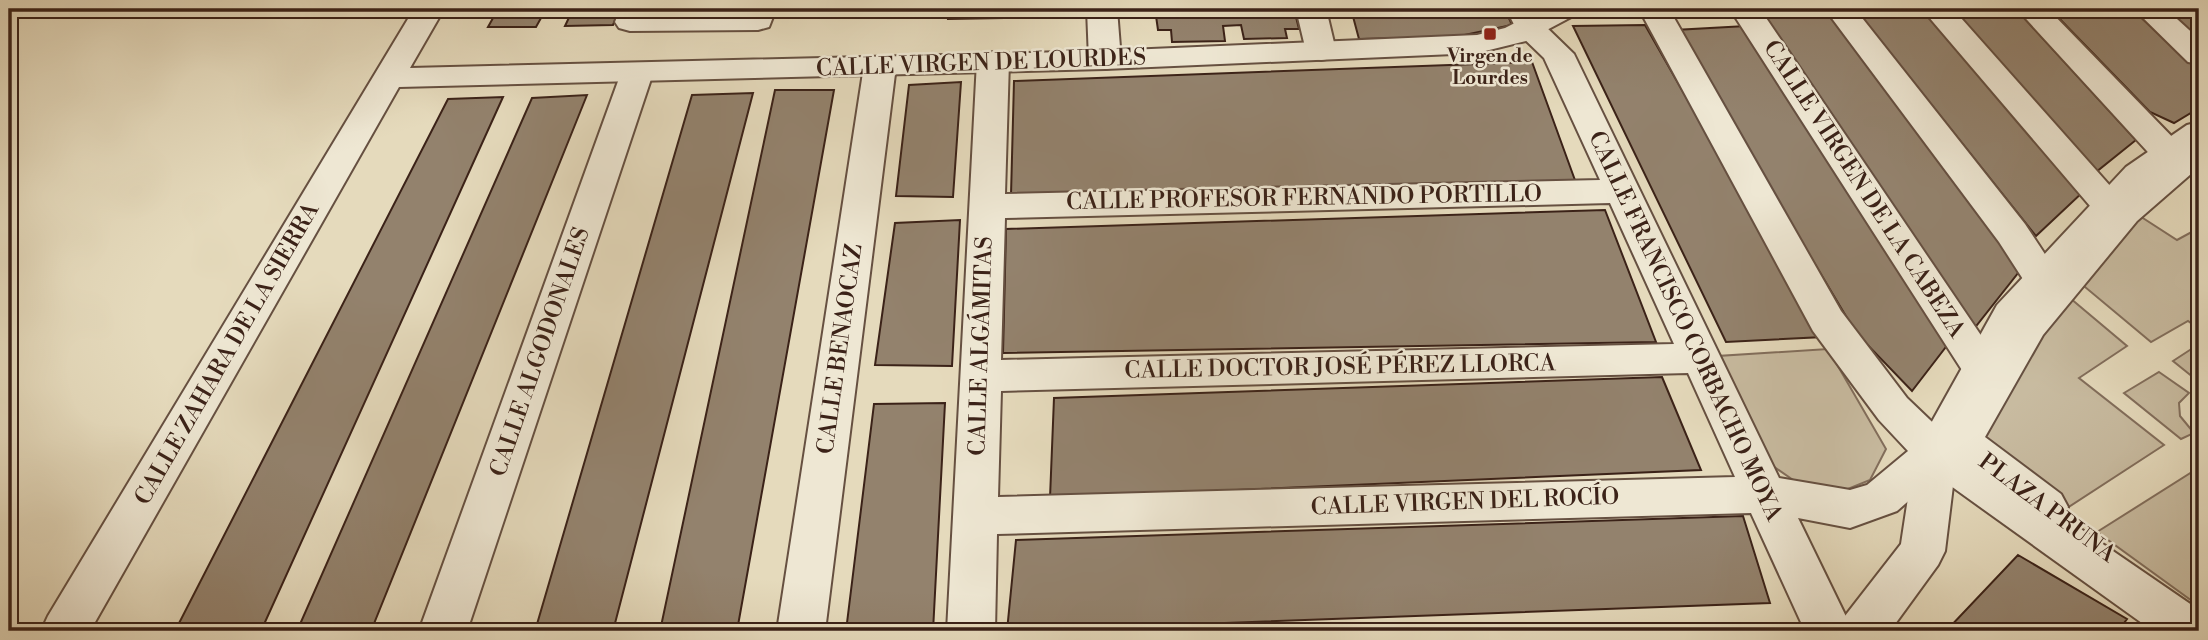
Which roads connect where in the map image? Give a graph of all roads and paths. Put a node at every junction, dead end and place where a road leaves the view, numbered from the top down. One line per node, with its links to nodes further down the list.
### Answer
1 (429, 9): 20 (street, CALLE ZAHARA DE LA SIERRA)
2 (635, 9): 3 (street)
3 (761, 9)
4 (1102, 9): 16 (street)
5 (1311, 9): 14 (street)
6 (1564, 9): 13 (street, CALLE VIRGEN DE LOURDES)
7 (1654, 9): 30 (street)
8 (1840, 9): 26 (street)
9 (1937, 9): 24 (street)
10 (2032, 9): 22 (street)
11 (2149, 9): 15 (street)
12 (1748, 13): 28 (street, CALLE VIRGEN DE LA CABEZA)
13 (1525, 19): 14 (street, CALLE VIRGEN DE LOURDES); 23 (street, CALLE FRANCISCO CORBACHO MOYA)
14 (1321, 51): 16 (street, CALLE VIRGEN DE LOURDES)
15 (2199, 55)
16 (1105, 60): 17 (street, CALLE VIRGEN DE LOURDES)
17 (993, 61): 18 (street, CALLE VIRGEN DE LOURDES); 25 (street, CALLE ALGÁMITAS)
18 (880, 66): 19 (street, CALLE VIRGEN DE LOURDES); 36 (street, CALLE BENAOCAZ)
19 (638, 73): 20 (street, CALLE VIRGEN DE LOURDES); 35 (street, CALLE ALGODONALES)
20 (389, 78): 34 (street, CALLE ZAHARA DE LA SIERRA)
21 (2199, 133): 22 (street)
22 (2184, 153): 24 (street); 33 (street, PLAZA PRUNA)
23 (1622, 191): 25 (street, CALLE PROFESOR FERNANDO PORTILLO); 27 (street, CALLE FRANCISCO CORBACHO MOYA)
24 (2108, 205): 26 (street)
25 (986, 206): 29 (street, CALLE ALGÁMITAS)
26 (2043, 280): 28 (street)
27 (1701, 358): 29 (street, CALLE DOCTOR JOSÉ PÉREZ LLORCA); 31 (street, CALLE FRANCISCO CORBACHO MOYA)
28 (1983, 370): 30 (street)
29 (979, 376): 32 (street, CALLE ALGÁMITAS)
30 (1936, 452): 31 (street, CALLE VIRGEN DEL ROCÍO); 39 (street); 40 (street)
31 (1765, 494): 32 (street, CALLE VIRGEN DEL ROCÍO); 38 (street, CALLE FRANCISCO CORBACHO MOYA)
32 (974, 516): 37 (street, CALLE ALGÁMITAS)
33 (2199, 622)
34 (65, 631)
35 (443, 631)
36 (801, 631)
37 (971, 631)
38 (1829, 631)
39 (1862, 631)
40 (2191, 631)

